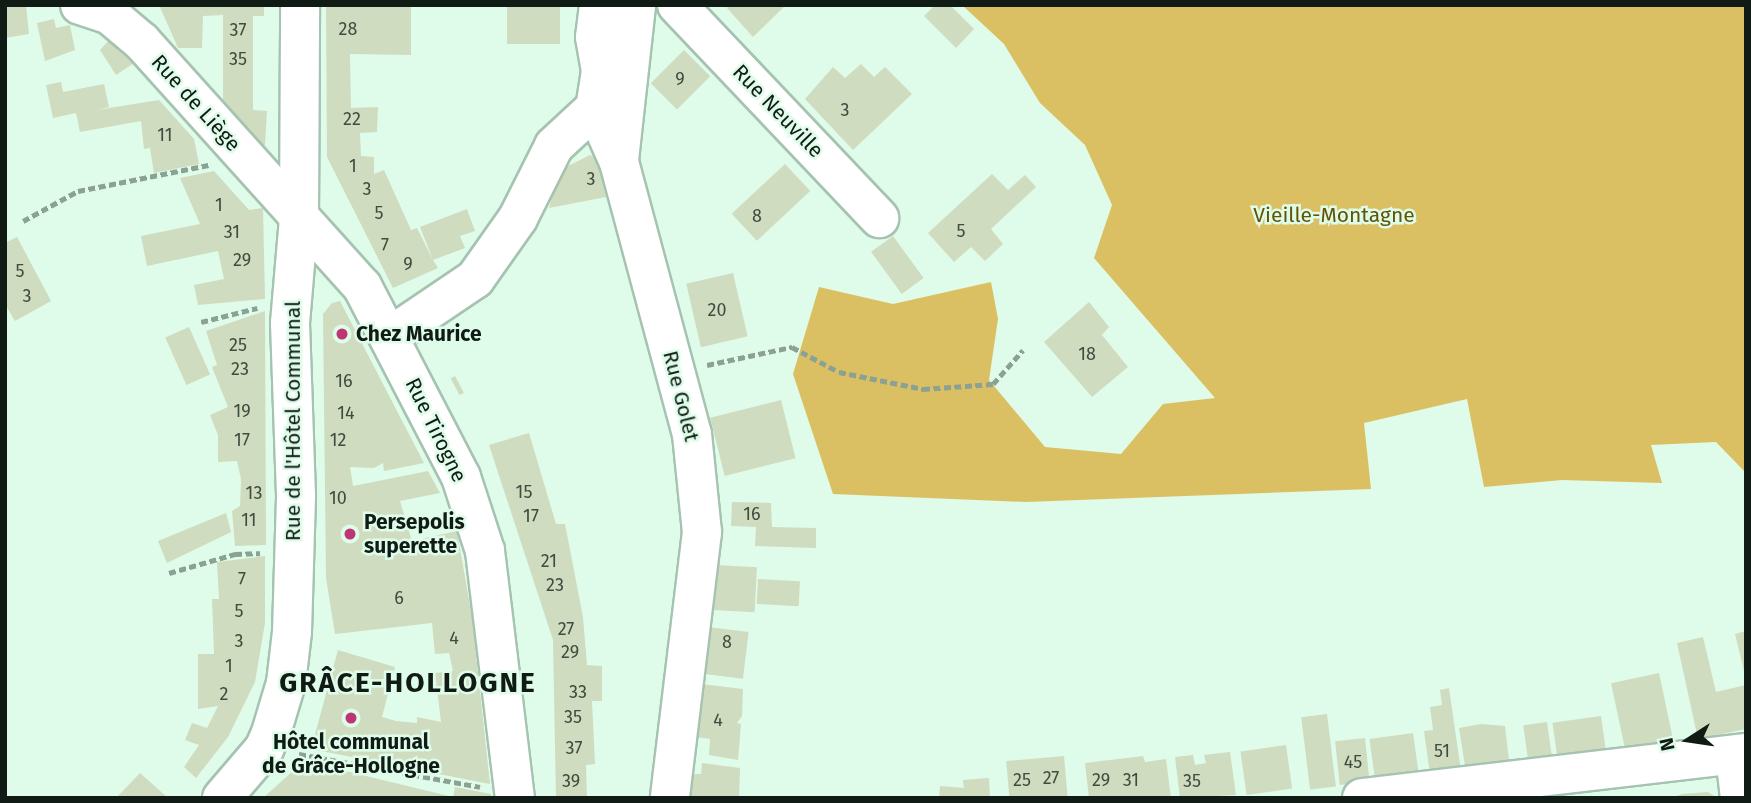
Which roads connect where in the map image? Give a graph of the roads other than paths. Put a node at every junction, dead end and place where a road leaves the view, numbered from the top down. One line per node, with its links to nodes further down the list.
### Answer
1 (80, 5): 7 (street, Rue de Liège)
2 (144, 5): 7 (street)
3 (300, 5): 10 (street, Rue de l'Hôtel Communal)
4 (599, 5): 8 (street)
5 (636, 5): 9 (street)
6 (677, 5): 11 (street, Rue Neuville)
7 (166, 69): 10 (street, Rue de Liège)
8 (595, 108): 9 (street, Rue Golet); 12 (street)
9 (619, 162): 16 (street, Rue Golet)
10 (299, 218): 12 (street, Rue Tirogne); 15 (street, Rue de l'Hôtel Communal)
11 (879, 218)
12 (389, 337): 14 (street, Rue Tirogne)
13 (1741, 754): 17 (street); 18 (street)
14 (514, 795)
15 (222, 798)
16 (670, 798)
17 (1362, 798)
18 (1740, 798)

